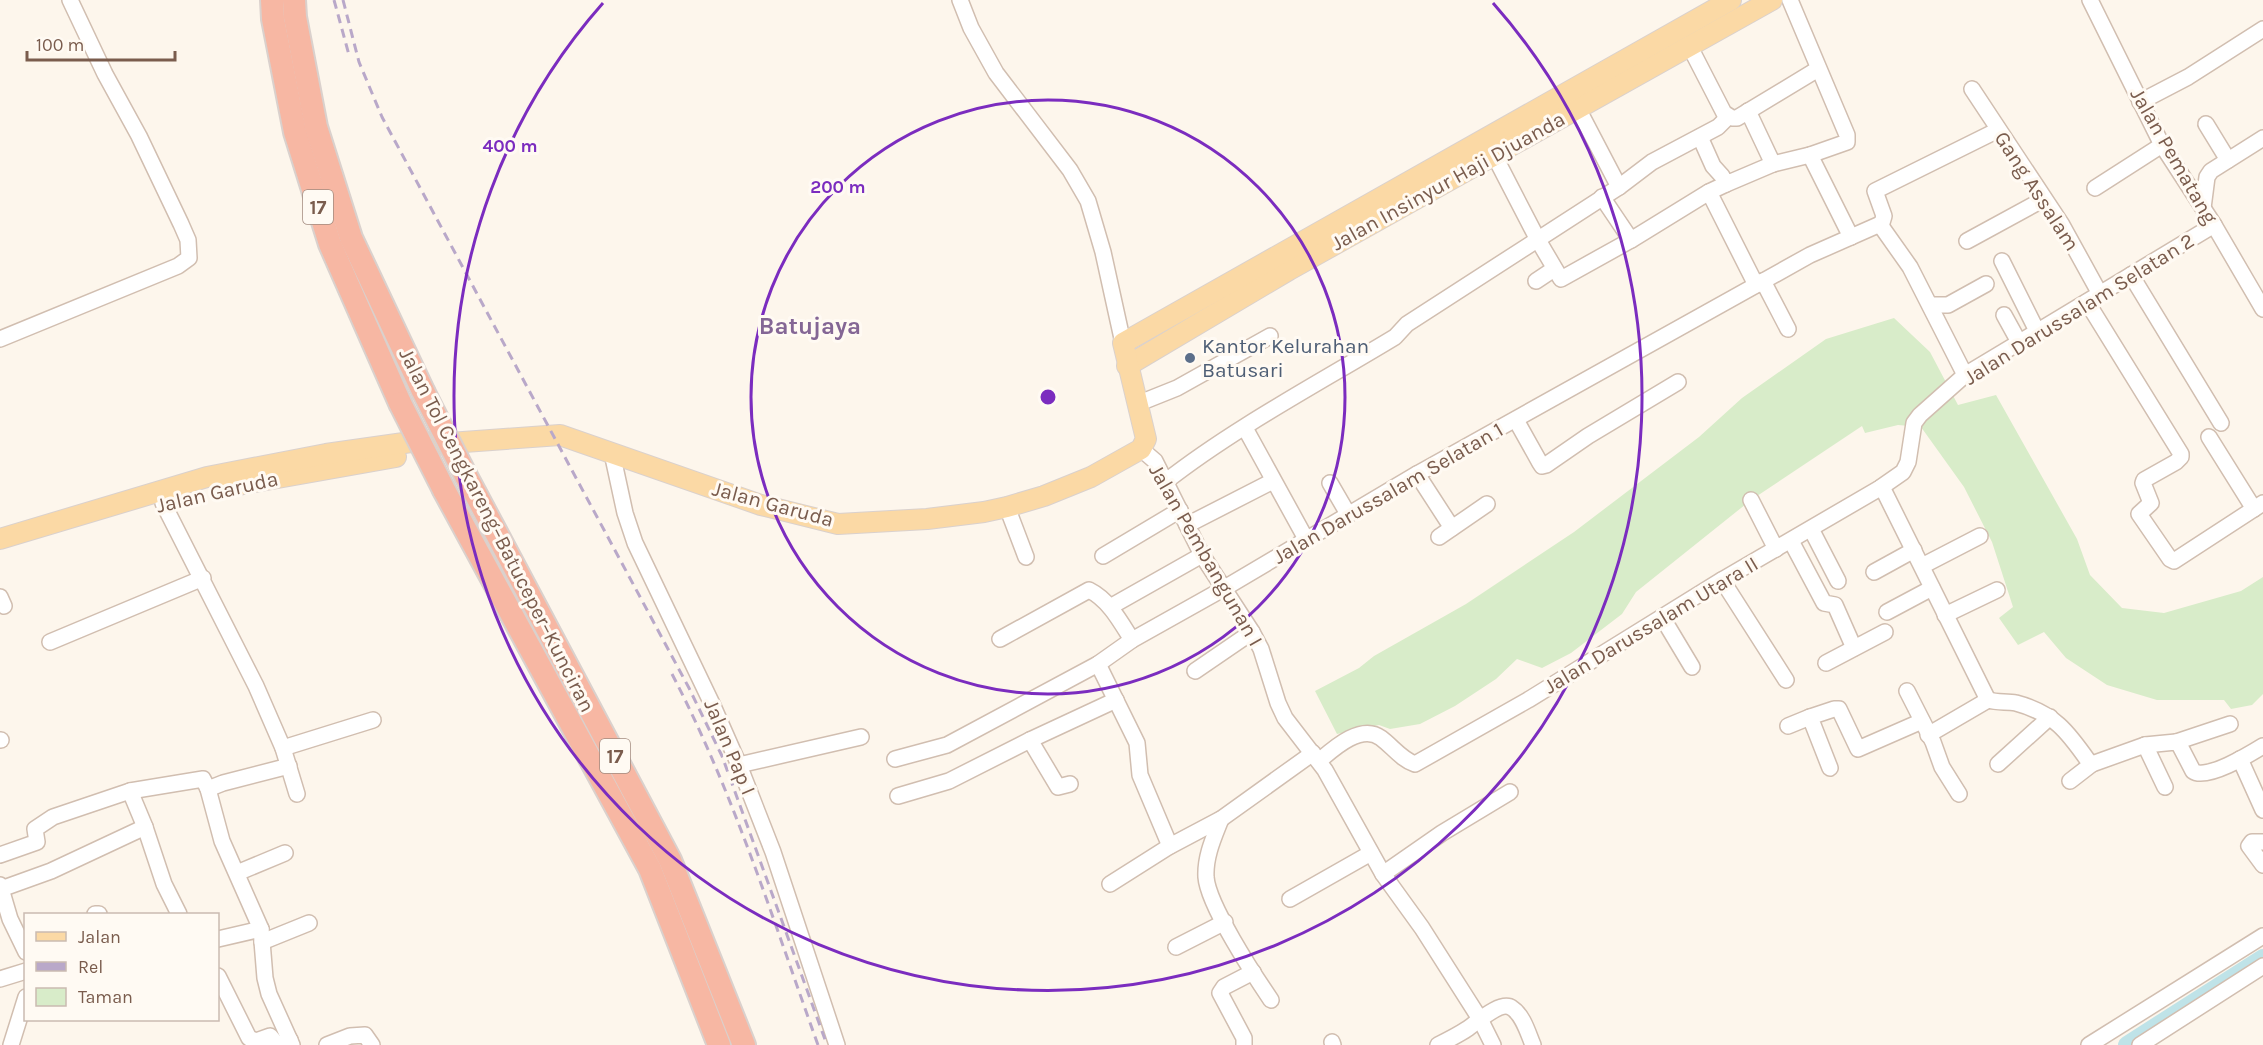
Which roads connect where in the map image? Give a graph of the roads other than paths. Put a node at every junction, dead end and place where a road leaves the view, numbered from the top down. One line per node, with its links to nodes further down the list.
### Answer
1 (70, 0): 52 (street)
2 (272, 0): 182 (highway, Jalan Tol Cengkareng–Batuceper–Kunciran / 17, bridge)
3 (294, 0): 183 (highway, Jalan Tol Cengkareng–Batuceper–Kunciran / 17, bridge)
4 (960, 0): 53 (street, Jalan Pembangunan I)
5 (1731, 0): 13 (main road, Jalan Insinyur Haji Djuanda)
6 (1772, 0): 10 (main road, Jalan Insinyur Haji Djuanda)
7 (1790, 0): 11 (street)
8 (2090, 0): 14 (street, Jalan Pematang)
9 (2263, 29): 14 (street)
10 (1690, 47): 13 (main road, Jalan Insinyur Haji Djuanda); 16 (street)
11 (1818, 69): 15 (street); 23 (street)
12 (1972, 89): 18 (street, Gang Assalam)
13 (1574, 100): 22 (main road, Jalan Insinyur Haji Djuanda); 27 (street); 53 (main road, Jalan Insinyur Haji Djuanda)
14 (2140, 102): 21 (street, Jalan Pematang)
15 (1748, 111): 16 (street); 25 (street)
16 (1728, 117): 19 (street)
17 (2206, 124): 24 (street)
18 (1998, 130): 31 (street, Gang Assalam); 34 (street)
19 (1700, 137): 26 (street); 27 (street)
20 (2263, 138): 24 (street)
21 (2162, 145): 28 (street); 32 (street, Jalan Pematang)
22 (1494, 155): 36 (street); 55 (main road, Jalan Insinyur Haji Djuanda)
23 (1810, 155): 25 (street); 35 (street)
24 (2228, 160): 32 (street)
25 (1773, 164): 26 (street)
26 (1726, 184): 29 (street)
27 (1619, 187): 30 (street)
28 (2095, 188)
29 (1709, 192): 37 (street); 43 (street)
30 (1602, 197): 36 (street); 37 (street)
31 (2044, 199): 38 (street); 45 (street, Gang Assalam)
32 (2203, 208): 33 (street, Jalan Pematang)
33 (2214, 225): 41 (street, Jalan Darussalam Selatan 2); 47 (street, Jalan Pematang)
34 (1881, 226): 35 (street, Jalan Darussalam Selatan 1); 46 (street)
35 (1851, 237): 43 (street, Jalan Darussalam Selatan 1)
36 (1538, 240): 40 (street); 62 (street)
37 (1631, 240): 40 (street)
38 (1967, 241)
39 (2002, 261): 50 (street)
40 (1554, 269): 42 (street)
41 (2131, 275): 45 (street, Jalan Darussalam Selatan 2); 61 (street)
42 (1536, 281)
43 (1759, 283): 49 (street); 60 (street, Jalan Darussalam Selatan 1)
44 (1986, 284): 46 (street)
45 (2094, 298): 50 (street, Jalan Darussalam Selatan 2); 75 (street, Gang Assalam)
46 (1930, 305): 56 (street)
47 (2263, 309)
48 (2004, 315): 54 (street)
49 (1788, 329)
50 (2038, 333): 54 (street, Jalan Darussalam Selatan 2)
51 (1270, 336): 59 (street)
52 (0, 339)
53 (1123, 343): 55 (main road, Jalan Pembangunan I)
54 (2020, 344): 56 (street, Jalan Darussalam Selatan 2)
55 (1127, 366): 59 (main road, Jalan Pembangunan I)
56 (1965, 375): 58 (street, Jalan Darussalam Selatan 2)
57 (1678, 382): 60 (street)
58 (1946, 394): 71 (street, Jalan Darussalam Utara II)
59 (1137, 404): 64 (main road, Jalan Pembangunan I)
60 (1516, 420): 66 (street, Jalan Darussalam Selatan 1)
61 (2221, 423)
62 (1245, 428): 67 (street); 68 (street)
63 (2209, 437): 75 (street)
64 (1142, 449): 68 (street, Jalan Pembangunan I); 76 (main road, Jalan Garuda)
65 (612, 453): 70 (main road, Jalan Garuda); 76 (main road, Jalan Garuda); 134 (street, Jalan Pap I)
66 (1417, 474): 74 (street); 78 (street, Jalan Darussalam Selatan 1)
67 (1273, 481): 79 (street); 83 (street)
68 (1165, 482): 77 (street, Jalan Pembangunan I)
69 (1330, 483): 78 (street)
70 (208, 484): 73 (main road, Jalan Garuda); 81 (main road, Jalan Garuda)
71 (1880, 488): 80 (street, Jalan Darussalam Utara II); 87 (street)
72 (1751, 500): 86 (street)
73 (163, 503): 81 (main road, Jalan Garuda); 93 (street)
74 (1487, 504)
75 (2258, 506)
76 (1007, 507): 90 (street)
77 (1180, 510): 79 (street, Jalan Pembangunan I); 89 (street)
78 (1348, 514): 83 (street, Jalan Darussalam Selatan 1)
79 (1187, 525): 88 (street, Jalan Pembangunan I)
80 (1811, 529): 84 (street, Jalan Darussalam Utara II); 95 (street)
81 (49, 531): 85 (main road, Jalan Garuda)
82 (1980, 536): 91 (street)
83 (1306, 539): 97 (street, Jalan Darussalam Selatan 1)
84 (1791, 540): 86 (street, Jalan Darussalam Utara II); 108 (street)
85 (4, 544)
86 (1776, 549): 94 (street, Jalan Darussalam Utara II)
87 (1914, 550): 91 (street); 92 (street)
88 (1202, 555): 97 (street, Jalan Pembangunan I); 99 (street)
89 (1103, 556)
90 (1026, 557)
91 (1922, 566): 96 (street)
92 (1874, 572)
93 (203, 578): 107 (street); 128 (street)
94 (1722, 580): 102 (street, Jalan Darussalam Utara II); 113 (street)
95 (1838, 581)
96 (1932, 588): 100 (street); 101 (street)
97 (1223, 590): 103 (street, Jalan Pembangunan I); 106 (street, Jalan Darussalam Selatan 1)
98 (1997, 590): 101 (street)
99 (1110, 607): 105 (street); 106 (street)
100 (1887, 612)
101 (1945, 615): 116 (street)
102 (1662, 618): 111 (street); 129 (street, Jalan Darussalam Utara II)
103 (1252, 632): 112 (street); 129 (street, Jalan Pembangunan I)
104 (1885, 632): 108 (street)
105 (1000, 639)
106 (1132, 640): 110 (street, Jalan Darussalam Selatan 1)
107 (50, 642)
108 (1854, 648): 109 (street)
109 (1826, 663)
110 (1098, 664): 115 (street); 130 (street, Jalan Darussalam Selatan 1)
111 (1692, 667)
112 (1195, 671)
113 (1786, 680)
114 (1906, 691): 122 (street)
115 (1116, 700): 124 (street); 150 (street)
116 (1988, 700): 118 (street); 122 (street)
117 (1809, 717): 121 (street); 122 (street); 136 (street)
118 (2050, 717): 132 (street); 133 (street)
119 (373, 720): 128 (street)
120 (2230, 724): 125 (street)
121 (1788, 726)
122 (1925, 728): 144 (street)
123 (861, 737): 134 (street)
124 (1030, 740): 138 (street); 145 (street)
125 (2176, 742): 126 (street); 131 (street)
126 (2145, 745): 133 (street); 139 (street)
127 (2263, 746): 131 (street)
128 (283, 748): 135 (street)
129 (1316, 757): 147 (street); 152 (street, Jalan Pembangunan I)
130 (895, 759)
131 (2240, 759): 146 (street)
132 (1998, 764)
133 (2092, 764): 137 (street)
134 (739, 765): 184 (street, Jalan Pap I)
135 (289, 766): 140 (street); 143 (street)
136 (1830, 768)
137 (2070, 781)
138 (1071, 784)
139 (2165, 788)
140 (208, 789): 141 (street); 155 (street)
141 (130, 791): 148 (street); 153 (street)
142 (1510, 792): 156 (street)
143 (297, 794)
144 (1959, 795)
145 (898, 796)
146 (2263, 810)
147 (1221, 819): 150 (street); 162 (street)
148 (145, 827): 158 (street); 160 (street)
149 (2263, 842): 154 (street)
150 (1170, 846): 157 (street)
151 (285, 853): 155 (street)
152 (1371, 853): 156 (street, Jalan Pembangunan I); 159 (street)
153 (0, 855)
154 (2263, 865)
155 (237, 873): 164 (street)
156 (1383, 874): 176 (street, Jalan Pembangunan I)
157 (1110, 884)
158 (1, 887): 161 (street)
159 (1290, 899)
160 (178, 913)
161 (5, 921): 168 (street)
162 (1225, 922): 167 (street); 171 (street)
163 (309, 923): 164 (street)
164 (262, 935): 166 (street); 177 (street)
165 (2263, 936): 189 (street)
166 (219, 939)
167 (1176, 947)
168 (24, 949)
169 (2263, 966): 178 (street)
170 (24, 972): 173 (street)
171 (1253, 972): 174 (street); 185 (street)
172 (219, 978): 177 (street)
173 (0, 979)
174 (1271, 1000)
175 (24, 1003): 179 (street)
176 (1480, 1019): 186 (street); 187 (street, Jalan Pembangunan I); 188 (street)
177 (291, 1042)
178 (2147, 1043)
179 (11, 1045)
180 (327, 1045): 181 (street)
181 (372, 1045)
182 (719, 1045)
183 (744, 1045)
184 (837, 1045)
185 (1244, 1045)
186 (1438, 1045)
187 (1493, 1045)
188 (1533, 1045)
189 (2089, 1045)

